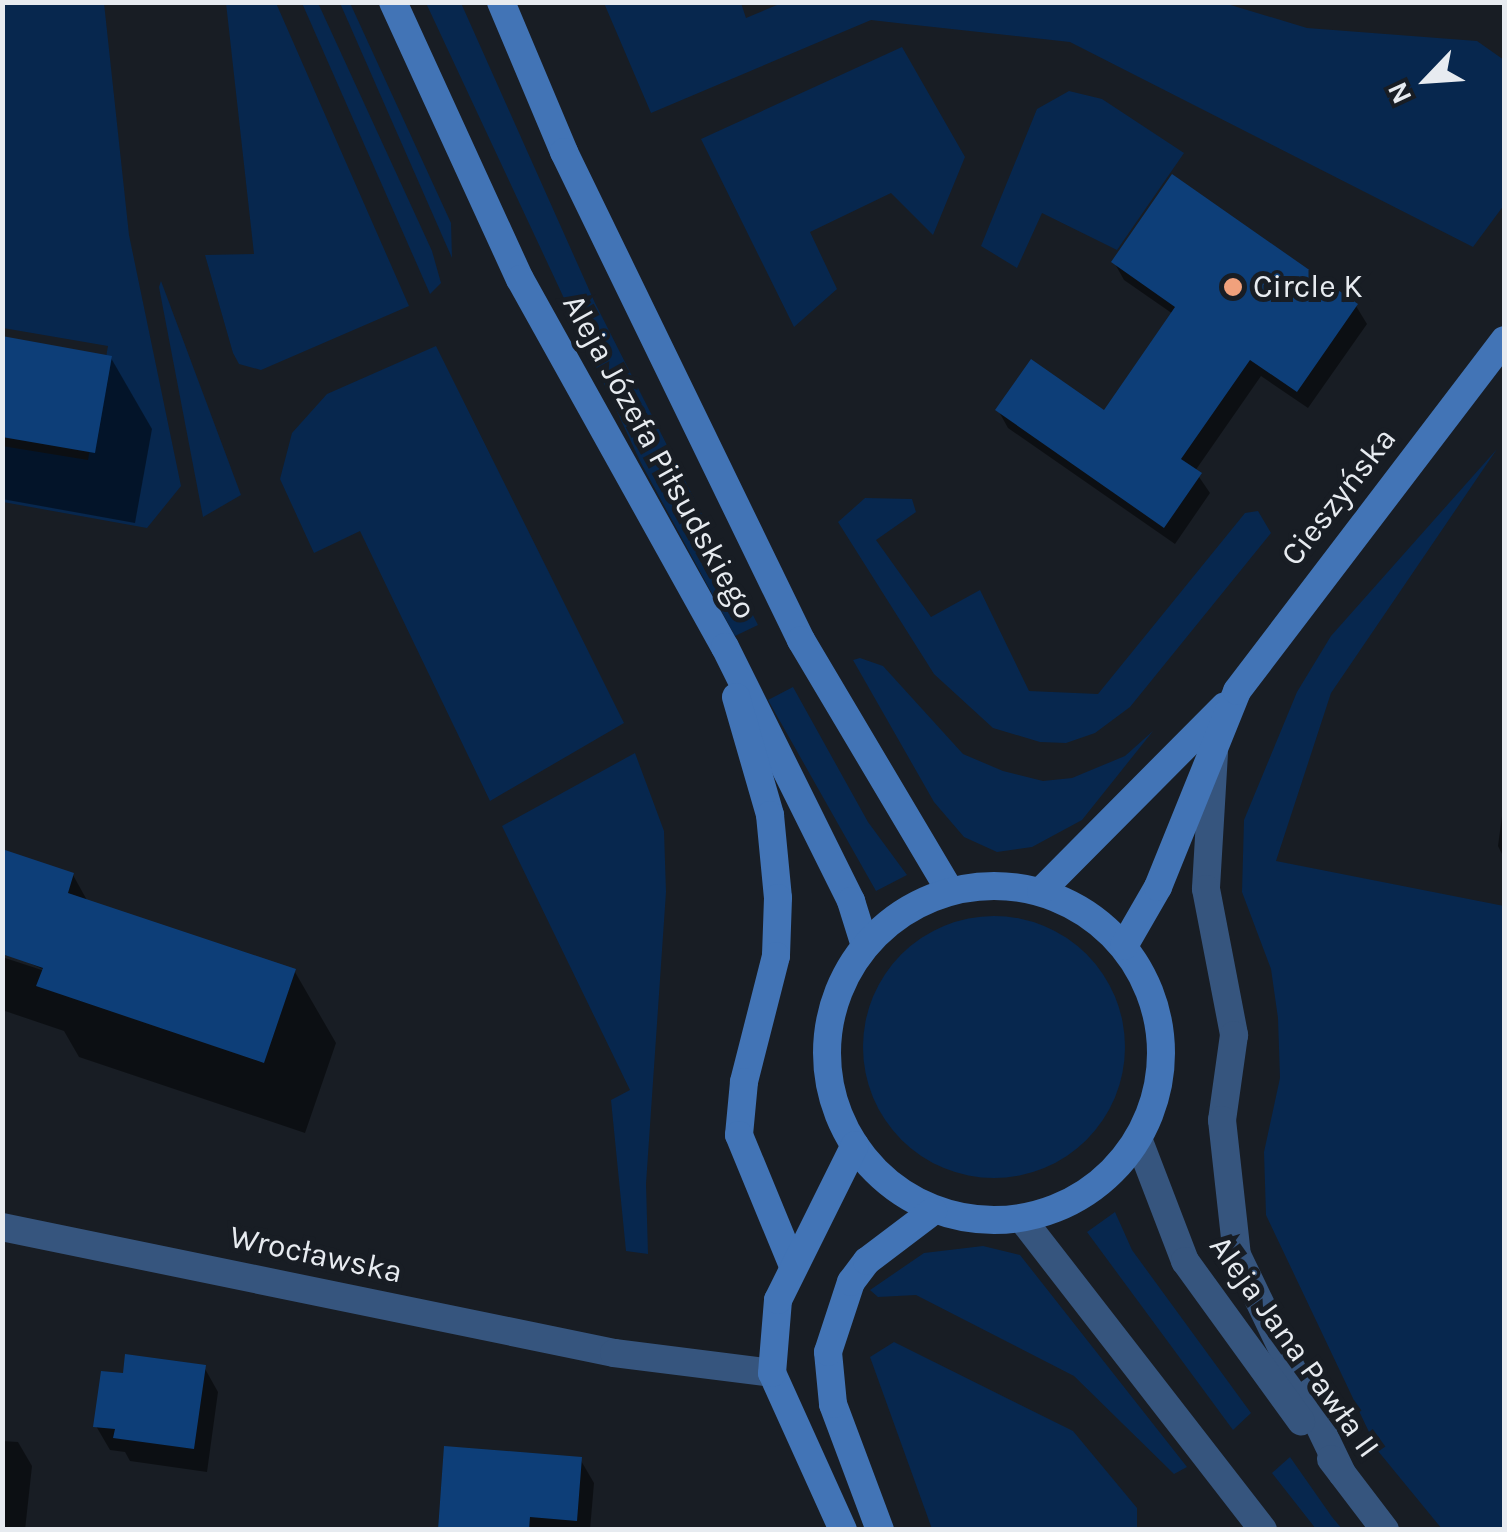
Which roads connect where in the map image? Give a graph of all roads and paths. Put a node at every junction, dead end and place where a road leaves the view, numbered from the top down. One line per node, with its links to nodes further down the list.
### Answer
1 (393, 2): 4 (main road, Aleja Józefa Piłsudskiego)
2 (502, 2): 7 (main road, Aleja Józefa Piłsudskiego)
3 (1504, 340): 5 (main road, Cieszyńska)
4 (725, 648): 9 (main road, Aleja Józefa Piłsudskiego); 16 (main road)
5 (1232, 699): 6 (main road, Cieszyńska); 8 (main road, Cieszyńska)
6 (1215, 747): 10 (main road, Cieszyńska); 18 (street)
7 (950, 890): 8 (main road); 9 (main road)
8 (1040, 891): 10 (main road)
9 (865, 946): 12 (main road)
10 (1124, 946): 11 (main road)
11 (1139, 1141): 14 (main road); 18 (street, Aleja Jana Pawła II)
12 (854, 1145): 13 (main road); 16 (main road)
13 (932, 1210): 14 (main road); 20 (main road)
14 (1022, 1219): 21 (street)
15 (2, 1227): 17 (street, Wrocławska)
16 (793, 1266): 17 (main road)
17 (772, 1373): 19 (main road)
18 (1342, 1473): 22 (street, Aleja Jana Pawła II)
19 (844, 1530)
20 (880, 1530)
21 (1263, 1530)
22 (1385, 1530)

